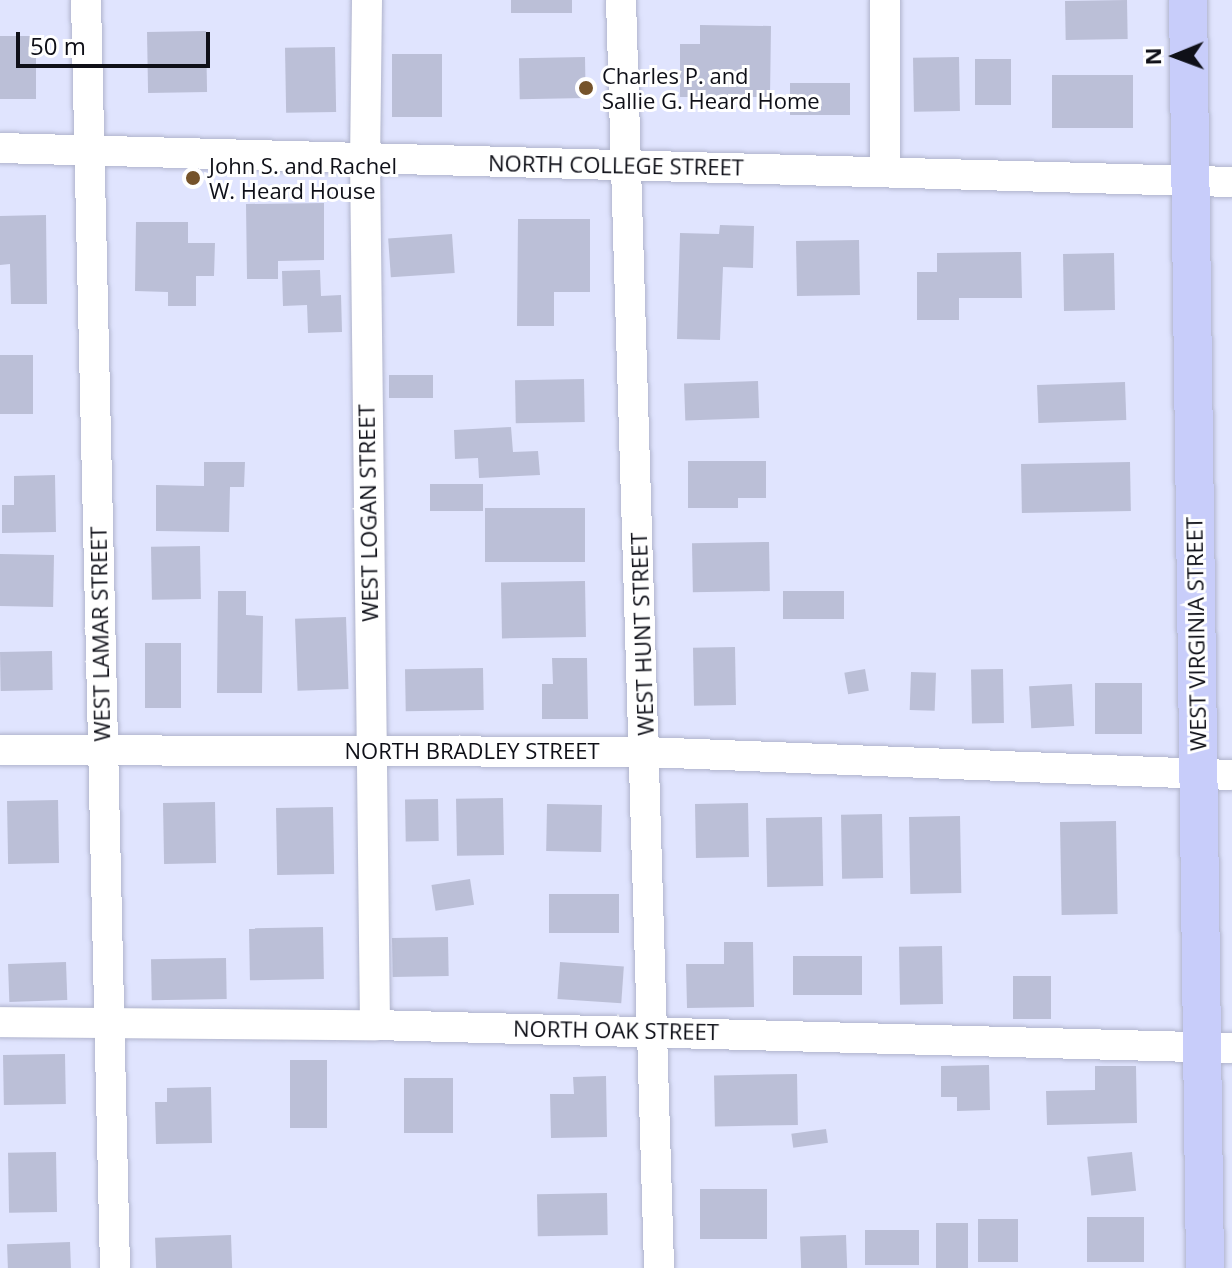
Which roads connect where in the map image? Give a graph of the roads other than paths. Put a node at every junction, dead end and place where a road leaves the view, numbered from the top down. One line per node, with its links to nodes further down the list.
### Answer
1 (86, 0): 7 (street, WEST LAMAR STREET)
2 (367, 0): 8 (street, WEST LOGAN STREET)
3 (621, 0): 9 (street, WEST HUNT STREET)
4 (885, 0): 10 (street)
5 (1188, 0): 11 (main road, WEST VIRGINIA STREET)
6 (0, 148): 7 (street, NORTH COLLEGE STREET)
7 (91, 149): 8 (street, NORTH COLLEGE STREET); 15 (street, WEST LAMAR STREET)
8 (365, 158): 9 (street, NORTH COLLEGE STREET); 14 (street, WEST LOGAN STREET)
9 (624, 167): 10 (street, NORTH COLLEGE STREET); 16 (street, WEST HUNT STREET)
10 (885, 171): 11 (street, NORTH COLLEGE STREET)
11 (1192, 181): 12 (street, NORTH COLLEGE STREET); 17 (main road, WEST VIRGINIA STREET)
12 (1232, 182)
13 (0, 750): 15 (street, NORTH BRADLEY STREET)
14 (370, 750): 15 (street, NORTH BRADLEY STREET); 16 (street, NORTH BRADLEY STREET); 20 (street, WEST LOGAN STREET)
15 (102, 752): 19 (street, WEST LAMAR STREET)
16 (646, 752): 17 (street, NORTH BRADLEY STREET); 21 (street, WEST HUNT STREET)
17 (1215, 775): 22 (main road, WEST VIRGINIA STREET)
18 (0, 1022): 19 (street, NORTH OAK STREET)
19 (109, 1024): 20 (street, NORTH OAK STREET); 23 (street, WEST LAMAR STREET)
20 (375, 1025): 21 (street, NORTH OAK STREET)
21 (654, 1031): 22 (street, NORTH OAK STREET); 24 (street, WEST HUNT STREET)
22 (1217, 1046): 25 (main road, WEST VIRGINIA STREET)
23 (115, 1268)
24 (659, 1268)
25 (1205, 1268)

